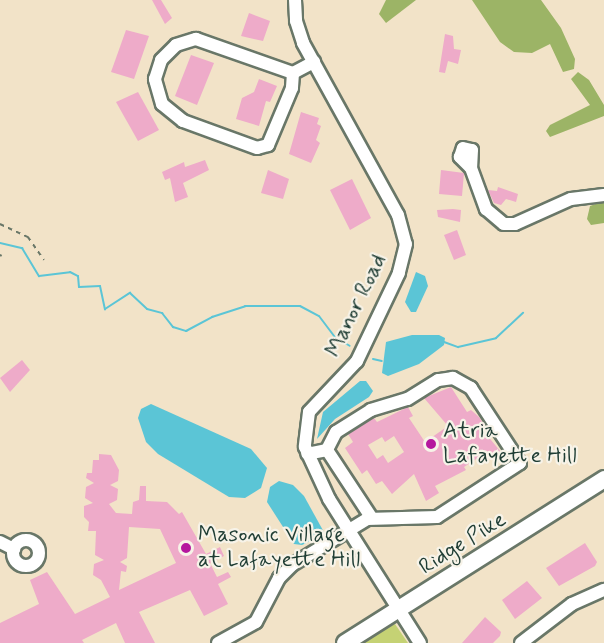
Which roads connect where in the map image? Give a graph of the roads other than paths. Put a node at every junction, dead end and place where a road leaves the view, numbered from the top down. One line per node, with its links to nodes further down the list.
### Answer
1 (295, 0): 2 (street, Manor Road)
2 (314, 62): 3 (street); 7 (street, Manor Road)
3 (293, 74): 3 (street)
4 (471, 168): 5 (street)
5 (604, 195)
6 (327, 450): 7 (street); 9 (street); 9 (street)
7 (307, 454): 10 (street, Manor Road)
8 (604, 479): 14 (main road, Ridge Pike)
9 (371, 517): 10 (street)
10 (349, 532): 14 (street, Manor Road); 15 (street)
11 (0, 542): 12 (street)
12 (14, 549)
13 (604, 590): 18 (street)
14 (399, 611): 16 (main road, Ridge Pike); 17 (street, Manor Road)
15 (218, 643)
16 (345, 643)
17 (420, 643)
18 (521, 643)

